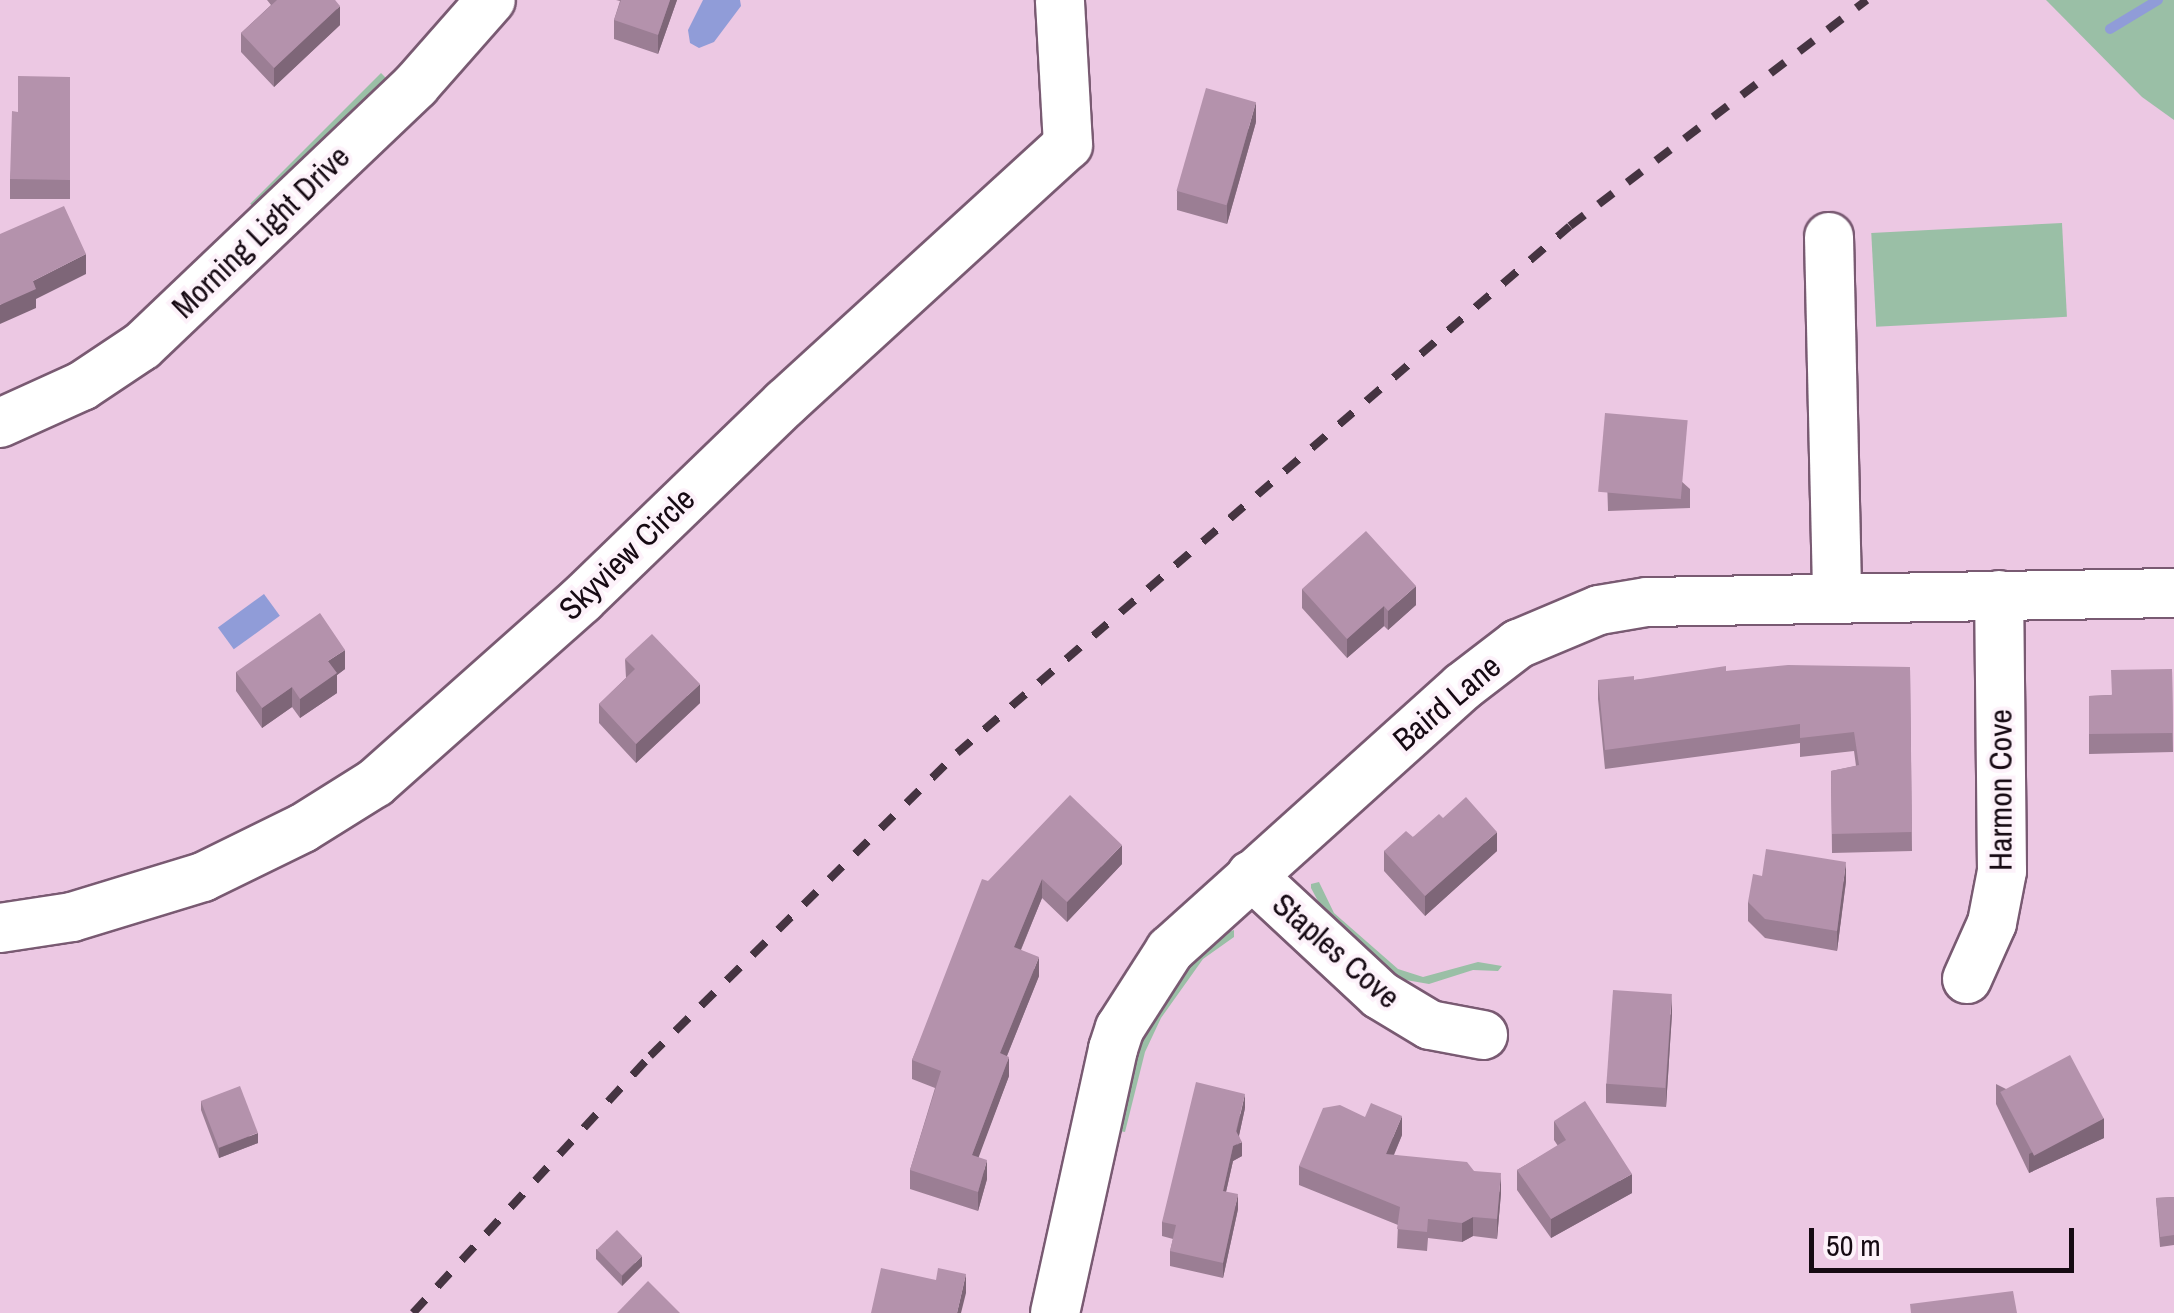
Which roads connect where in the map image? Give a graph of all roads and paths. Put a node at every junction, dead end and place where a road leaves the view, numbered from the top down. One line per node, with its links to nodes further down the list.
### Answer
1 (491, 0): 4 (street, Morning Light Drive)
2 (1060, 0): 9 (street, Skyview Circle)
3 (1829, 237): 7 (street)
4 (0, 422)
5 (2174, 593): 6 (street, Baird Lane)
6 (2000, 594): 7 (street, Baird Lane); 10 (street, Harmon Cove)
7 (1836, 597): 8 (street, Baird Lane)
8 (1251, 875): 11 (street, Staples Cove); 12 (street, Baird Lane)
9 (0, 928)
10 (1967, 980)
11 (1483, 1035)
12 (1055, 1313)

